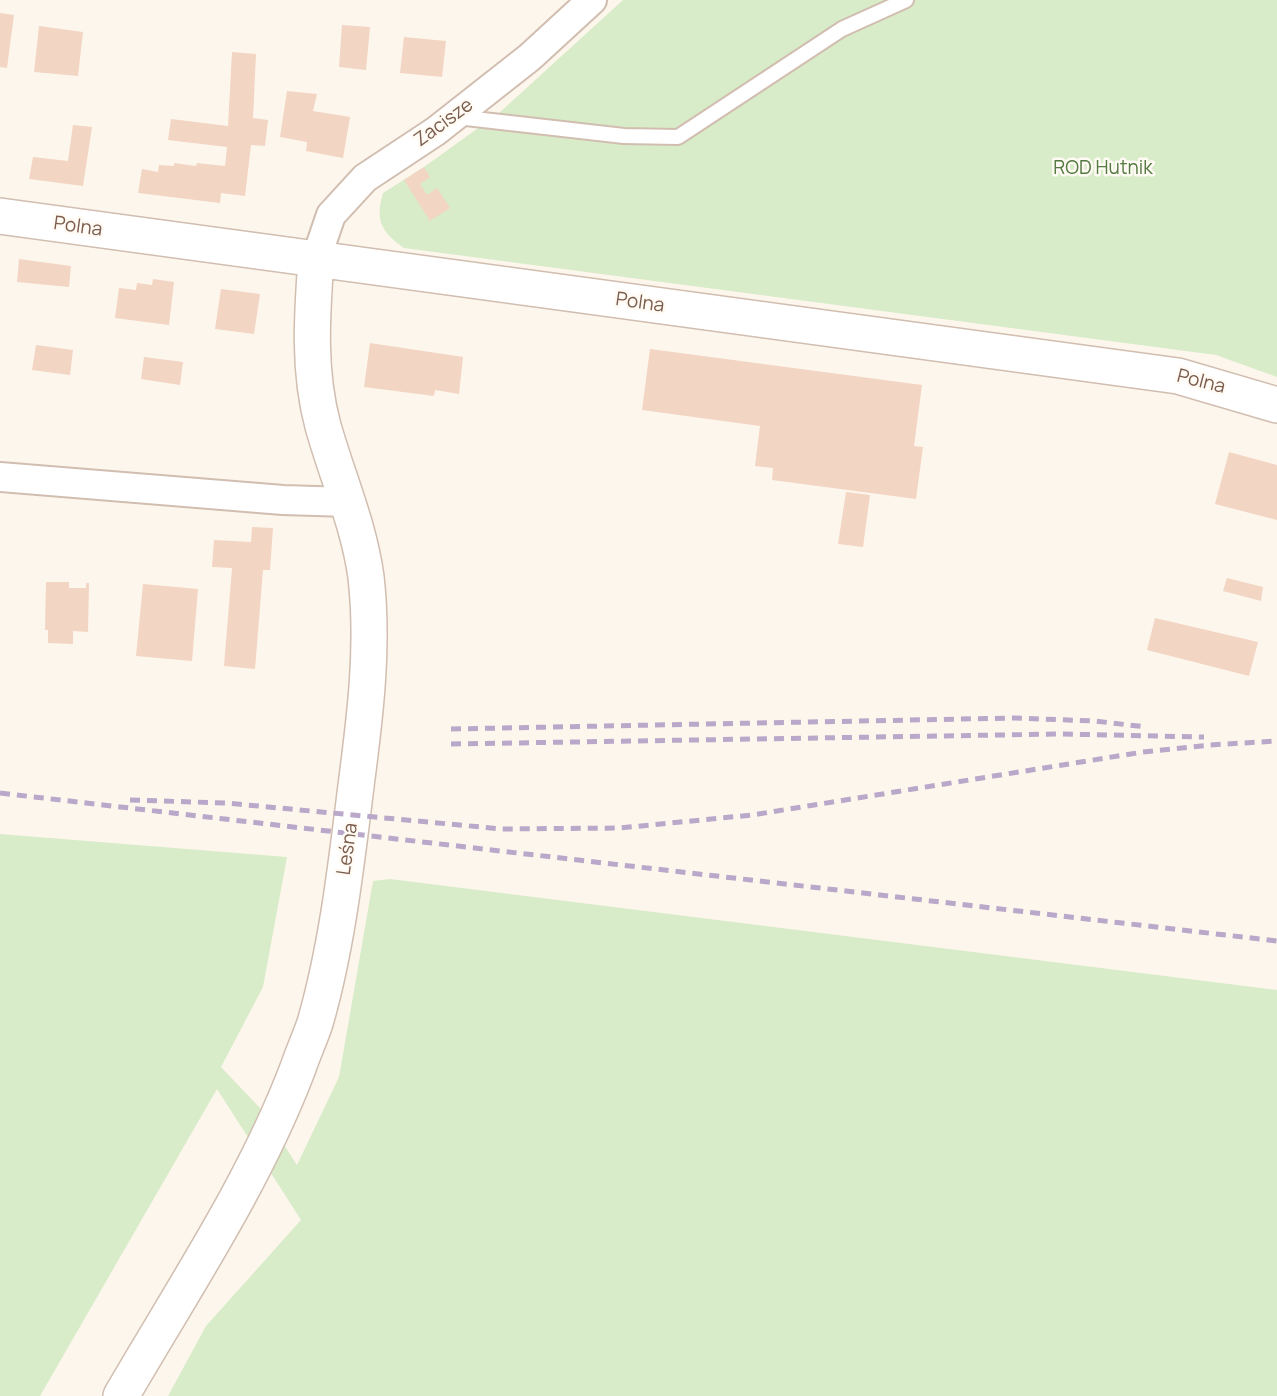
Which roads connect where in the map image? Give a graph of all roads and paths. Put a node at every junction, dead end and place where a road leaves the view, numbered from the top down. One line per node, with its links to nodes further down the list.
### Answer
1 (592, 0): 3 (street, Zacisze)
2 (906, 0): 3 (lane)
3 (455, 116): 5 (street, Zacisze)
4 (0, 216): 5 (street, Polna)
5 (316, 259): 6 (street, Polna); 8 (street, Leśna)
6 (1277, 405)
7 (0, 477): 8 (street)
8 (348, 502): 9 (street, Leśna)
9 (121, 1396)

